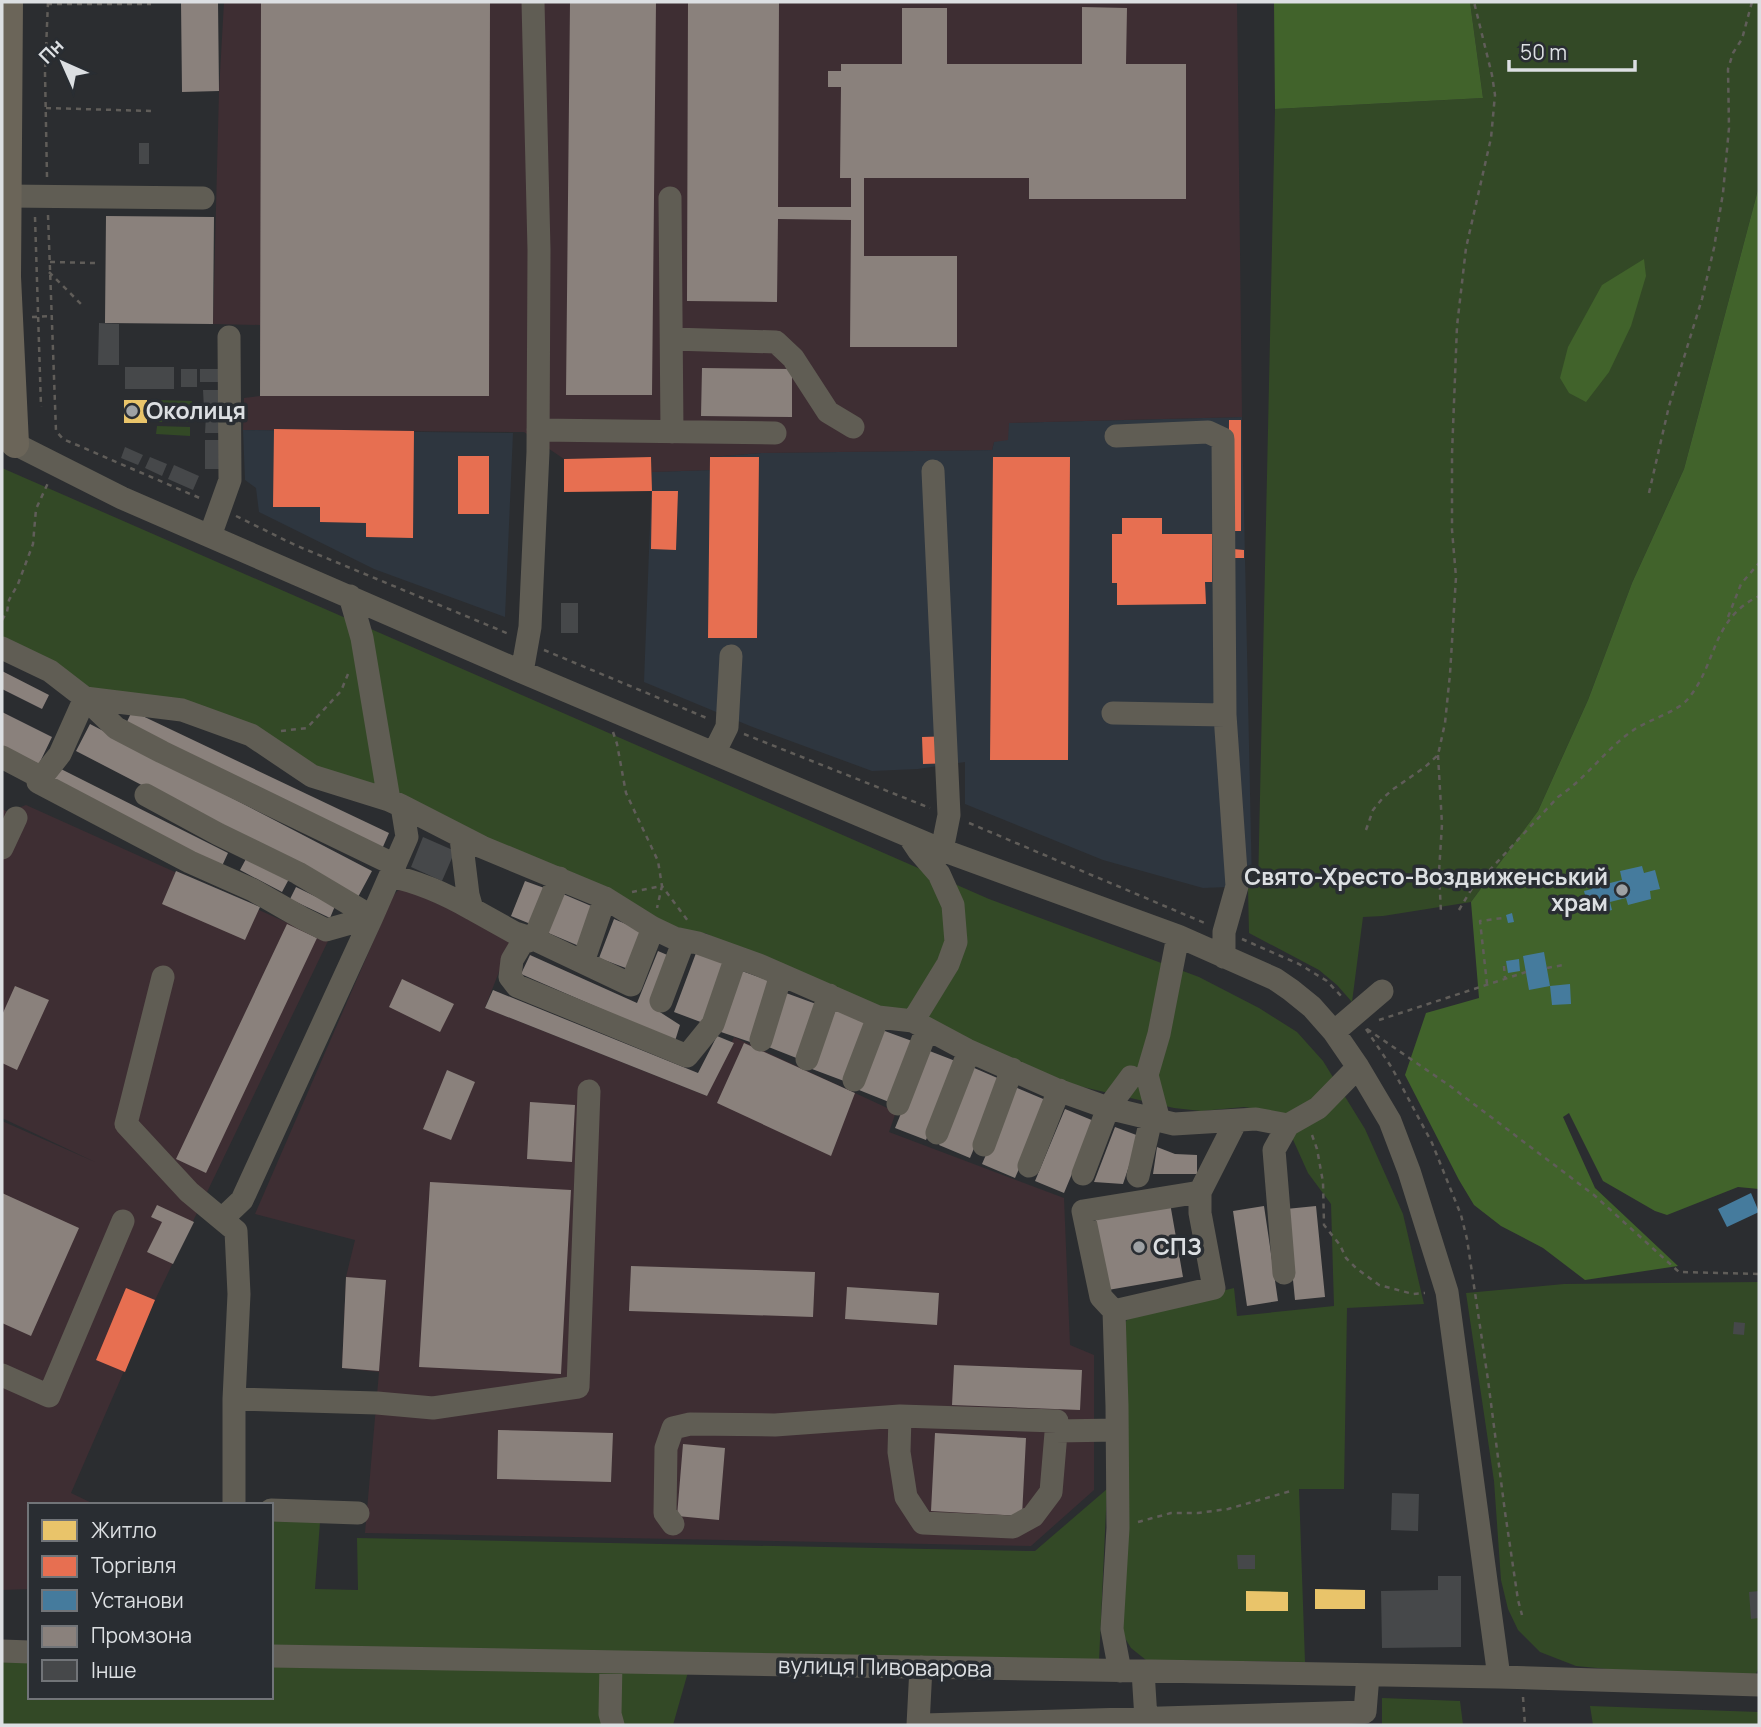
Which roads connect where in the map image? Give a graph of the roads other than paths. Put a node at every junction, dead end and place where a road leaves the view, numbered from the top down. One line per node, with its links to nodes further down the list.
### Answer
1 (9, 2): 3 (main road)
2 (533, 2): 11 (street)
3 (5, 79): 4 (main road)
4 (29, 197): 5 (street); 7 (main road)
5 (202, 198)
6 (670, 198): 9 (street)
7 (4, 299): 15 (main road)
8 (229, 337): 17 (street)
9 (672, 339): 10 (street); 12 (street)
10 (853, 427)
11 (538, 430): 12 (street); 21 (street)
12 (672, 432): 13 (street)
13 (775, 433)
14 (1116, 436): 24 (street)
15 (8, 440): 17 (street)
16 (933, 471): 35 (street)
17 (210, 536): 18 (street)
18 (350, 596): 21 (street); 27 (street)
19 (2, 648): 22 (street)
20 (731, 656): 25 (street)
21 (522, 672): 25 (street)
22 (85, 698): 28 (street); 30 (street); 36 (street)
23 (1113, 713): 24 (street)
24 (1225, 715): 46 (street)
25 (714, 753): 33 (street)
26 (2, 757): 28 (street)
27 (385, 774): 30 (street); 32 (street)
28 (42, 778): 40 (street)
29 (146, 796): 40 (street)
30 (395, 803): 32 (street); 36 (street)
31 (16, 818): 34 (street)
32 (453, 833): 37 (street); 39 (street)
33 (909, 836): 35 (street); 54 (street)
34 (2, 848)
35 (942, 849): 42 (street)
36 (392, 870): 39 (street); 40 (street)
37 (559, 878): 38 (street); 43 (street)
38 (605, 898): 41 (street); 47 (street)
39 (472, 909): 43 (street)
40 (372, 917): 76 (street)
41 (653, 928): 44 (street); 47 (street)
42 (1178, 936): 46 (street); 67 (street)
43 (534, 939): 45 (street); 47 (street)
44 (691, 942): 45 (street); 52 (street)
45 (736, 957): 48 (street)
46 (1224, 957): 55 (street)
47 (583, 962)
48 (781, 975): 51 (street); 56 (street)
49 (163, 977): 76 (street)
50 (1381, 991): 55 (street)
51 (829, 995): 53 (street); 58 (street)
52 (662, 1001)
53 (878, 1017): 54 (street); 62 (street)
54 (920, 1025): 57 (street); 65 (street)
55 (1334, 1032): 59 (street)
56 (761, 1040)
57 (969, 1051): 60 (street); 70 (street)
58 (807, 1059)
59 (1358, 1067): 69 (street); 97 (street)
60 (1012, 1069): 63 (street); 71 (street)
61 (1131, 1077): 66 (street)
62 (854, 1080)
63 (1059, 1090): 66 (street); 72 (street)
64 (589, 1091): 81 (street)
65 (898, 1104)
66 (1108, 1108): 67 (street); 73 (street)
67 (1155, 1120): 68 (street); 74 (street)
68 (1236, 1121): 69 (street); 75 (street)
69 (1296, 1121): 78 (street)
70 (937, 1133)
71 (984, 1145)
72 (1029, 1166)
73 (1083, 1174)
74 (1138, 1176)
75 (1200, 1192): 79 (street); 79 (street)
76 (222, 1219): 81 (street)
77 (123, 1221): 80 (street)
78 (1284, 1273)
79 (1114, 1311): 83 (street)
80 (2, 1375)
81 (234, 1399): 85 (street)
82 (900, 1416): 84 (street); 84 (street); 88 (street)
83 (1117, 1430): 84 (street); 94 (street)
84 (1056, 1431)
85 (233, 1503)
86 (273, 1510): 87 (street)
87 (358, 1513)
88 (673, 1524)
89 (2, 1651): 90 (street)
90 (28, 1652)
91 (273, 1656): 92 (street, вулиця Пивоварова)
92 (611, 1662): 93 (street, вулиця Пивоварова); 101 (street)
93 (921, 1667): 94 (street, вулиця Пивоварова); 102 (street)
94 (1120, 1671): 95 (street, вулиця Пивоварова)
95 (1143, 1671): 96 (street, вулиця Пивоварова); 99 (street)
96 (1368, 1675): 97 (street, вулиця Пивоварова); 100 (street)
97 (1510, 1678): 98 (street, вулиця Пивоварова)
98 (1758, 1682)
99 (1146, 1719): 100 (street); 103 (street)
100 (1365, 1719)
101 (613, 1725)
102 (918, 1725)
103 (924, 1725)

